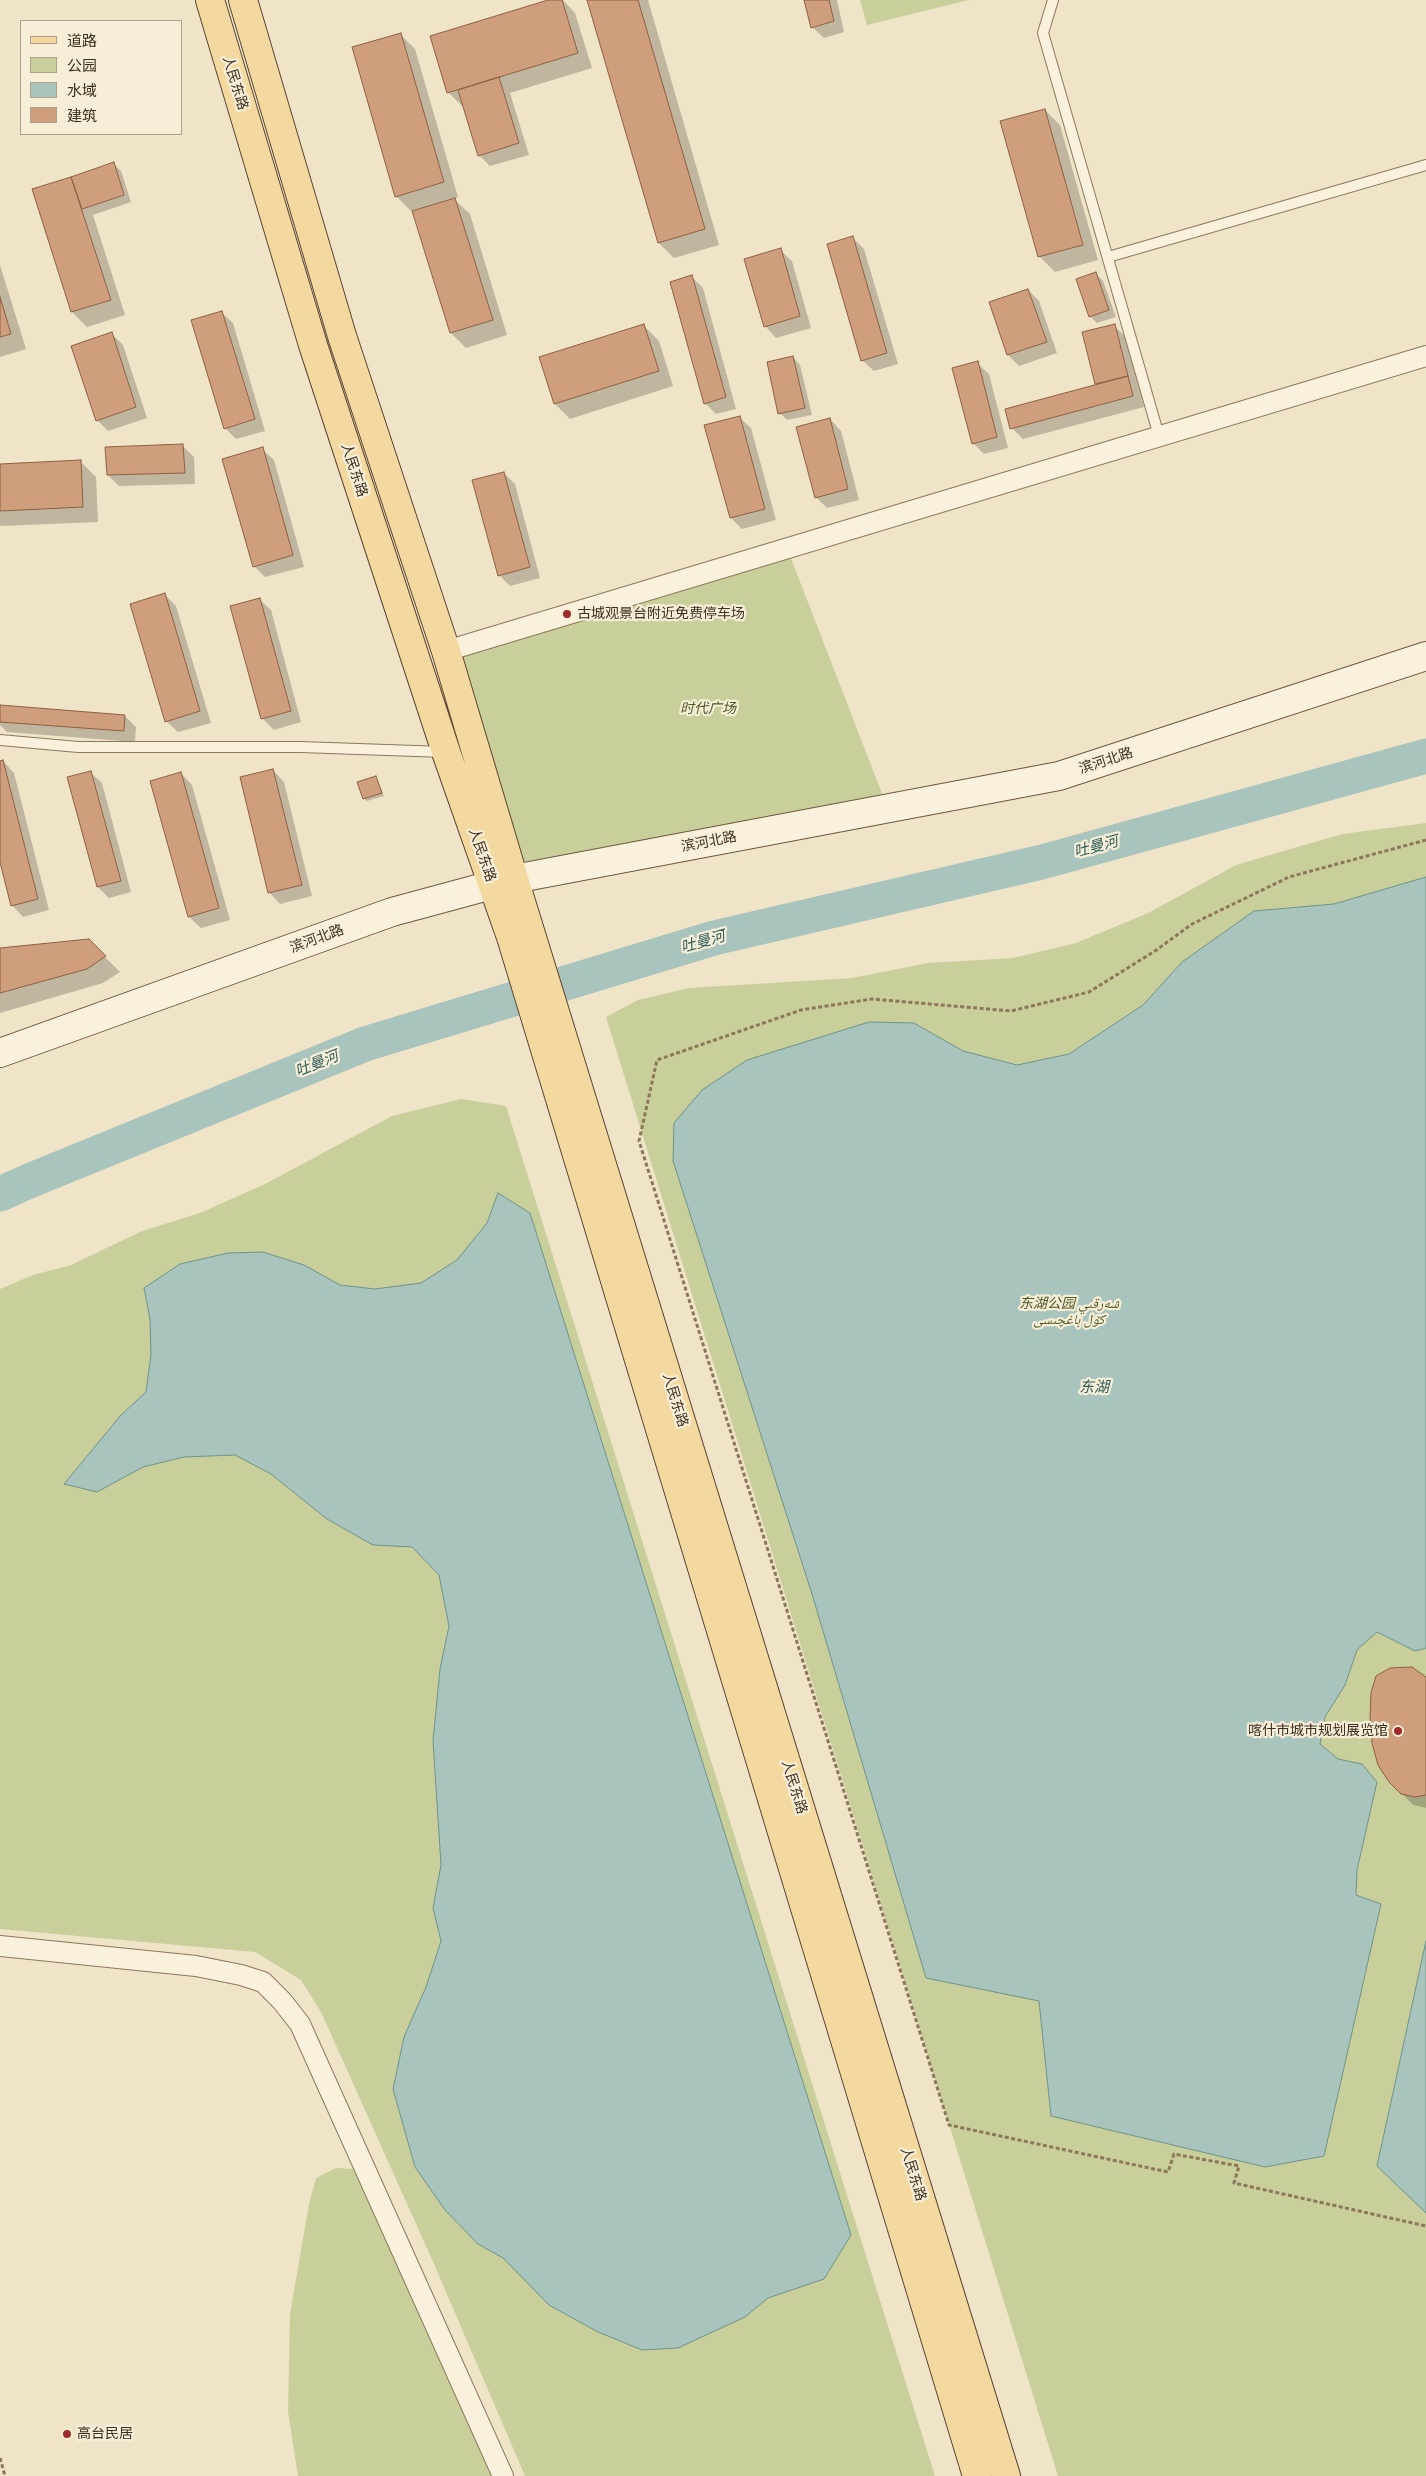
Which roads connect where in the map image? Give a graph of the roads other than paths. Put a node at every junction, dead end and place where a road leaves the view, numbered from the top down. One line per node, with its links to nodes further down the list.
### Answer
1 (210, 0): 11 (main road, 人民东路)
2 (243, 0): 8 (main road, 人民东路)
3 (1053, 0): 5 (lane)
4 (1426, 165): 5 (lane)
5 (1108, 256): 7 (lane)
6 (1426, 356): 7 (street)
7 (1159, 436): 8 (street)
8 (446, 651): 12 (main road, 人民东路)
9 (1426, 656): 12 (main road, 滨河北路)
10 (0, 740): 11 (lane)
11 (446, 752): 12 (main road, 人民东路)
12 (503, 882): 13 (main road, 滨河北路); 14 (main road, 人民东路)
13 (0, 1054)
14 (573, 1103): 17 (main road, 人民东路); 18 (main road, 人民东路)
15 (0, 1946): 16 (street)
16 (502, 2476)
17 (977, 2476)
18 (1006, 2476)

